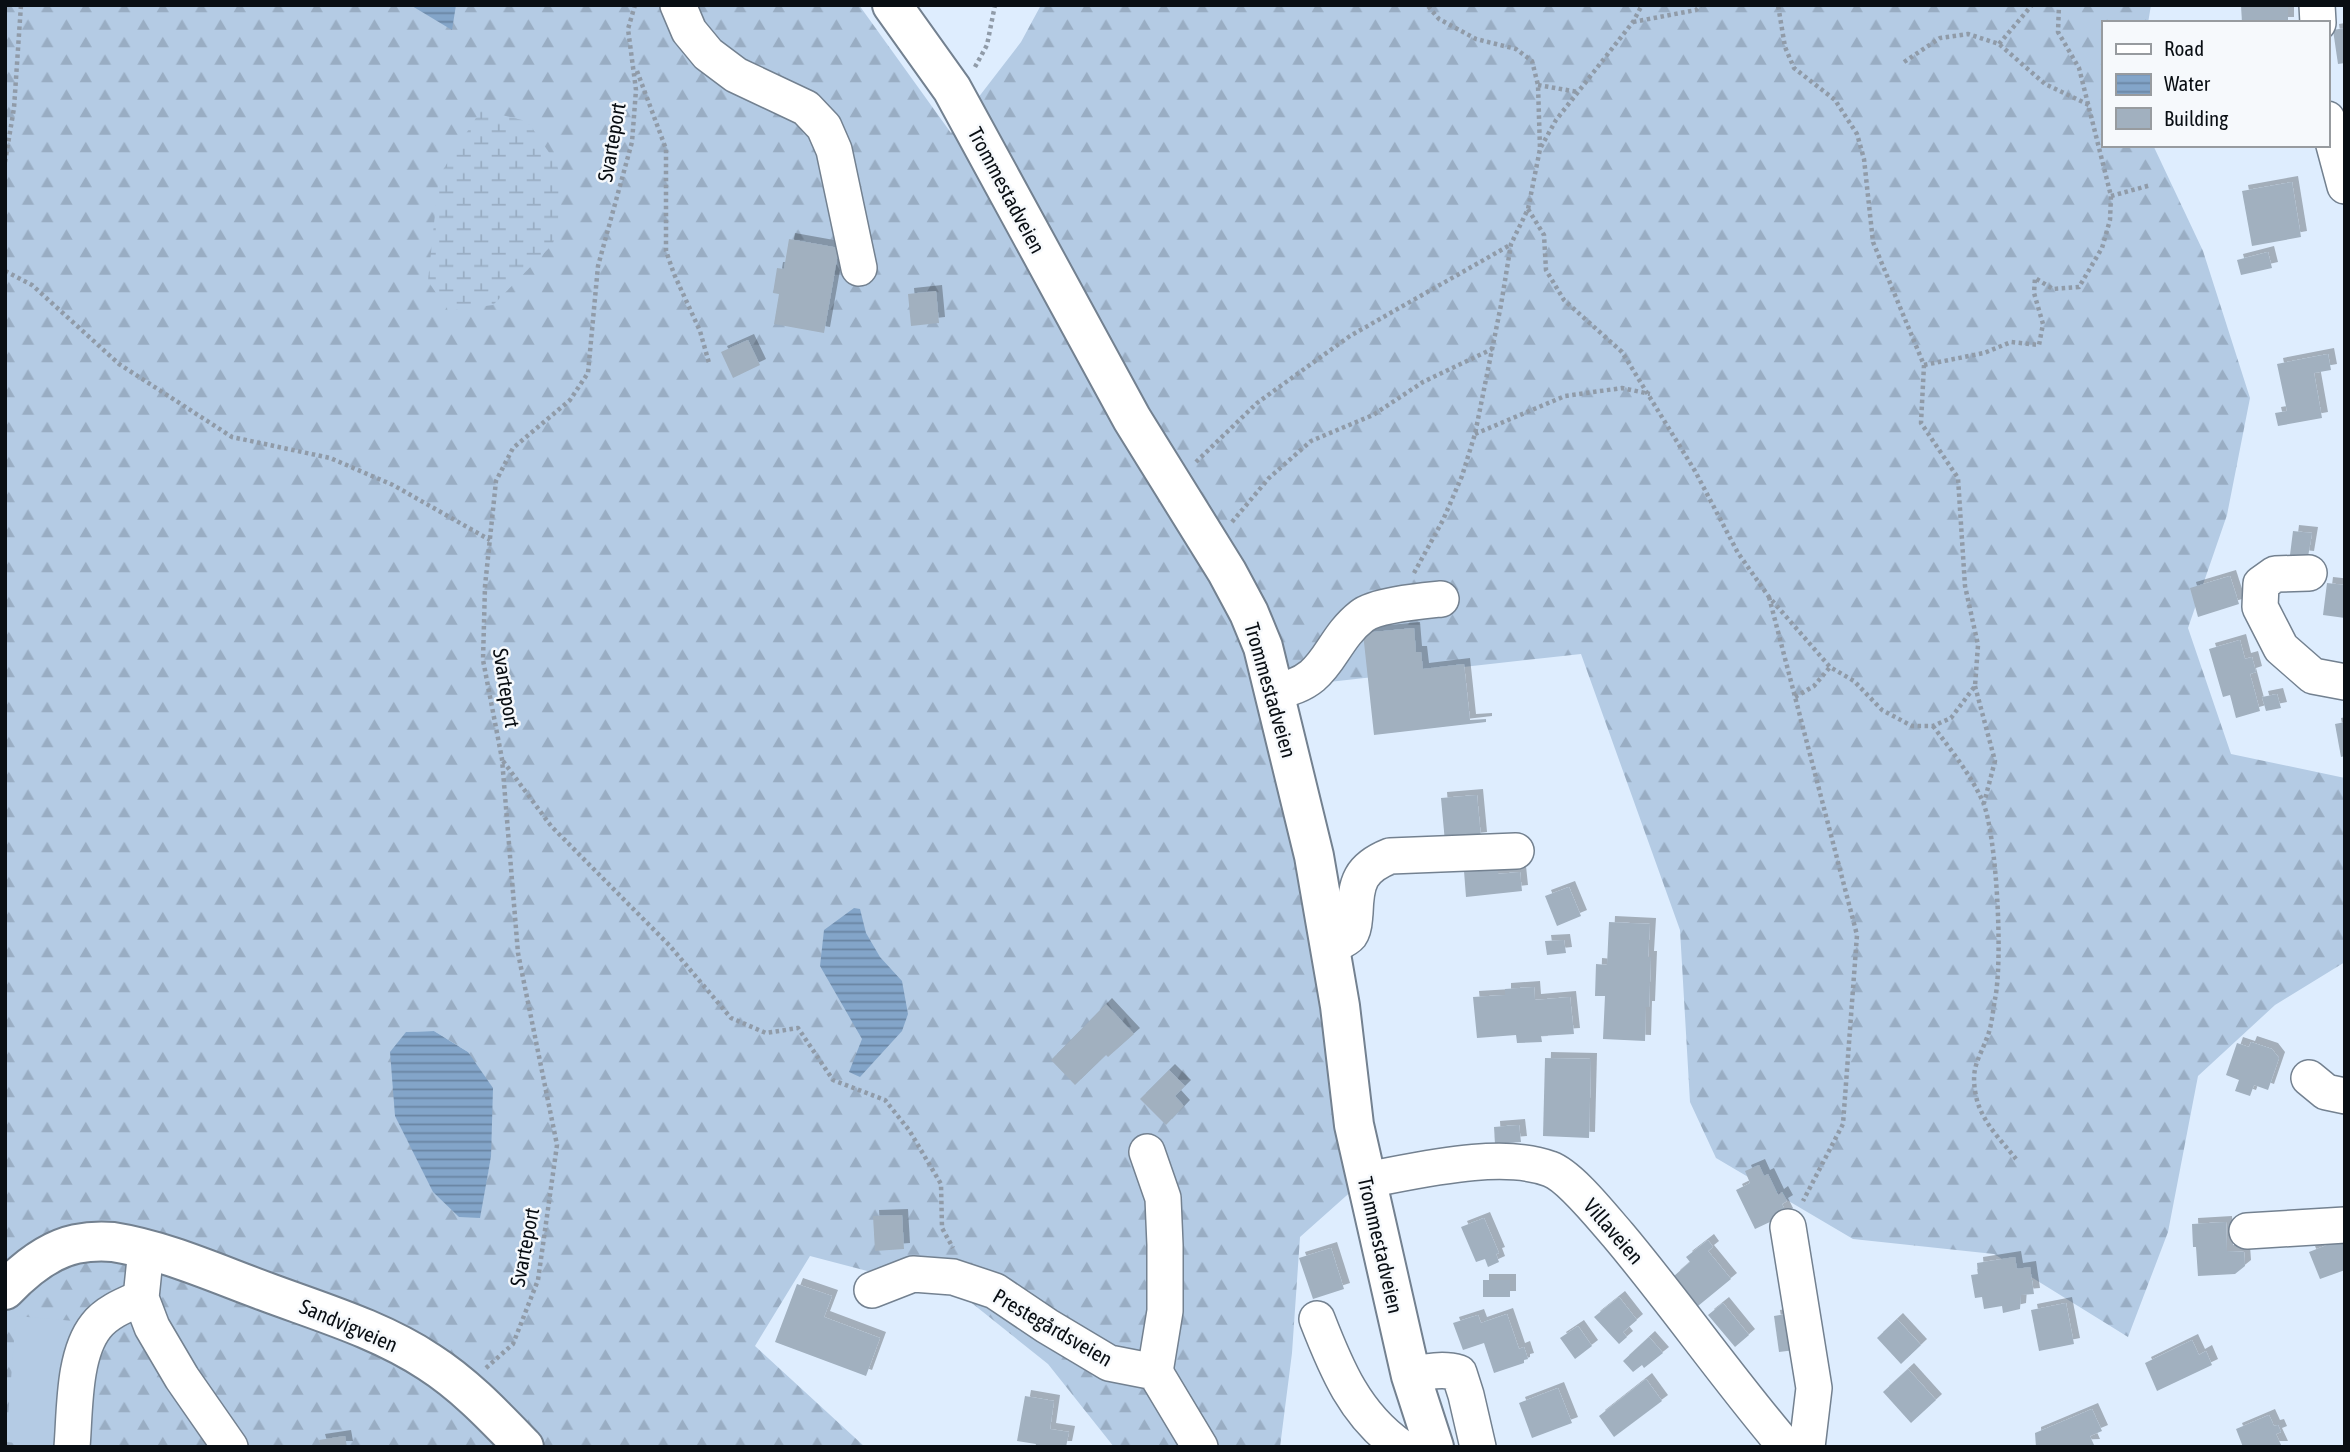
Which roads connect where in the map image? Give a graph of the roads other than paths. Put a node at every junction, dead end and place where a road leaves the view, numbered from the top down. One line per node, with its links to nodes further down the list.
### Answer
1 (678, 5): 5 (street)
2 (892, 5): 9 (main road, Trommestadveien)
3 (2329, 126): 4 (street)
4 (2345, 186)
5 (859, 268)
6 (2309, 573): 8 (street)
7 (1441, 599): 9 (street)
8 (2345, 682)
9 (1274, 691): 11 (main road, Trommestadveien)
10 (1516, 851): 11 (street)
11 (1331, 946): 15 (main road, Trommestadveien)
12 (2309, 1078): 13 (street)
13 (2345, 1096)
14 (1147, 1152): 24 (street)
15 (1366, 1181): 25 (main road, Trommestadveien); 33 (street, Villaveien)
16 (2345, 1225): 18 (street)
17 (1788, 1227): 34 (street)
18 (2247, 1231)
19 (146, 1250): 20 (main road, Sandvigveien); 22 (street); 28 (main road, Sandvigveien)
20 (5, 1290)
21 (872, 1290): 24 (street, Prestegårdsveien)
22 (141, 1298): 26 (street); 27 (street)
23 (1317, 1319): 30 (street)
24 (1156, 1371): 29 (street)
25 (1411, 1376): 31 (main road, Trommestadveien); 32 (street)
26 (72, 1447)
27 (230, 1447)
28 (524, 1447)
29 (1200, 1447)
30 (1401, 1447)
31 (1434, 1447)
32 (1478, 1447)
33 (1786, 1447)
34 (1807, 1447)

